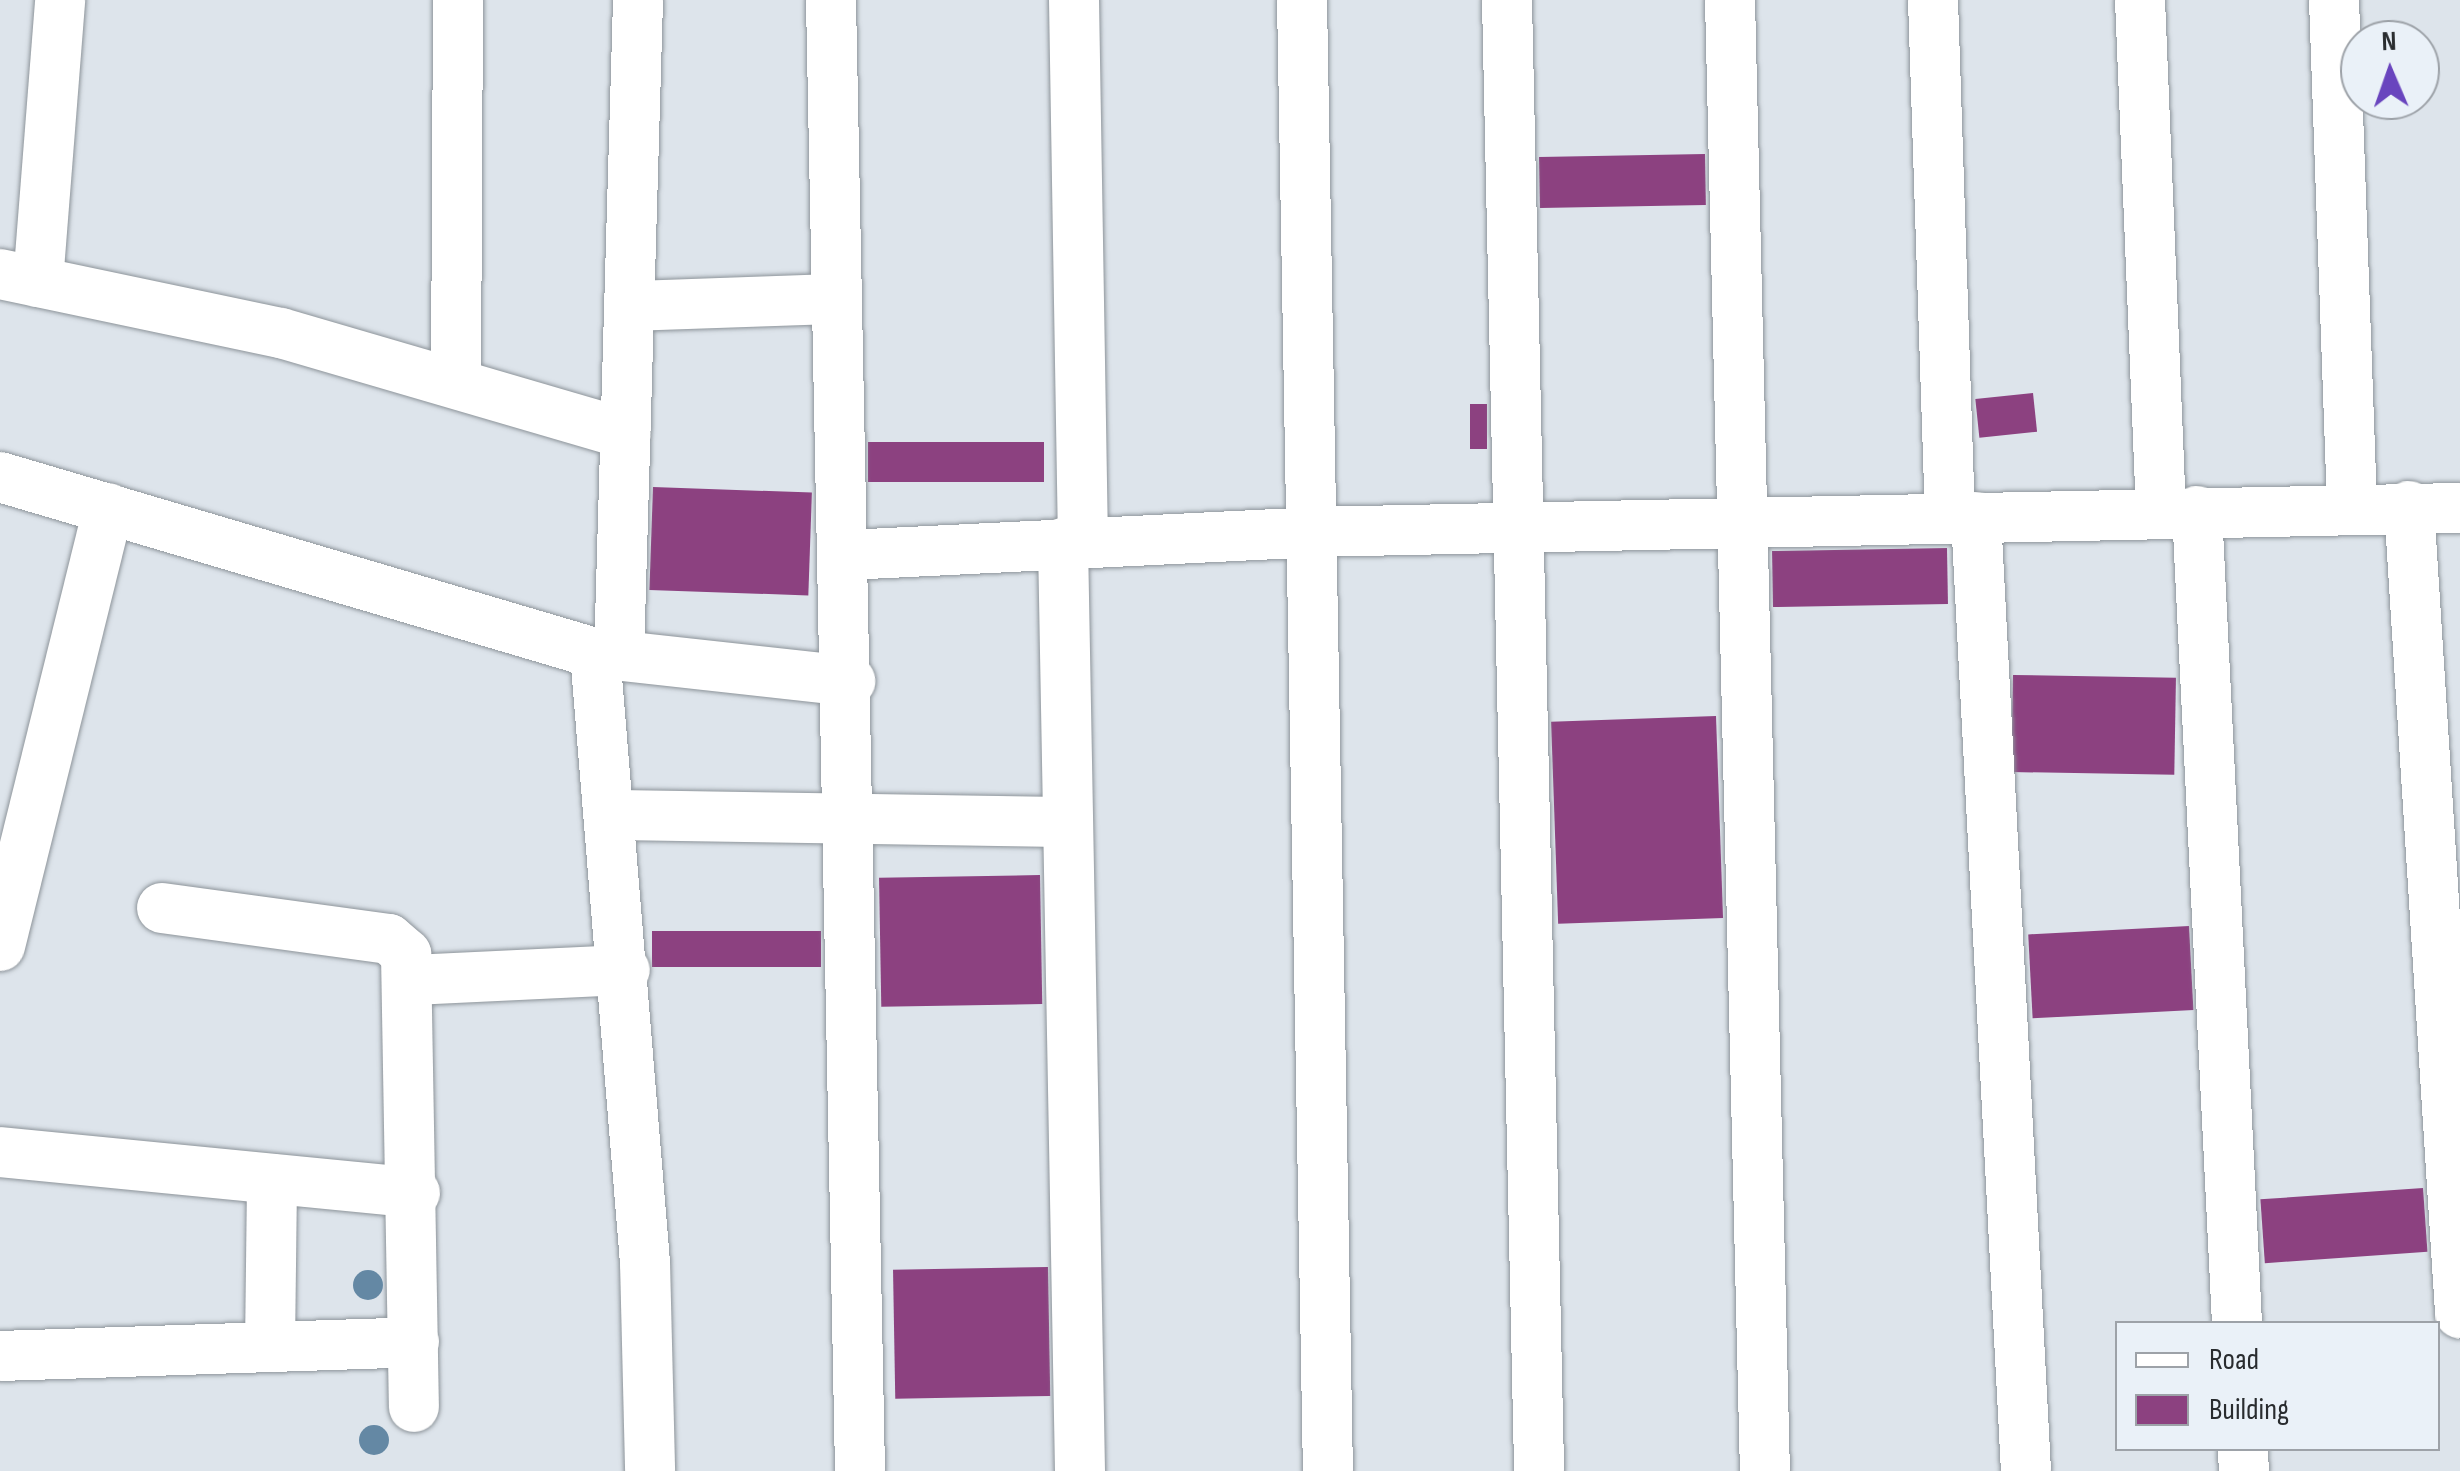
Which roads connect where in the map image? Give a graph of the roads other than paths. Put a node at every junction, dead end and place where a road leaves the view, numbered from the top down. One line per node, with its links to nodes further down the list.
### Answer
1 (60, 0): 12 (street)
2 (458, 0): 15 (street)
3 (638, 0): 14 (street)
4 (831, 0): 13 (street)
5 (1074, 0): 27 (street)
6 (1302, 0): 26 (street)
7 (1507, 0): 25 (street)
8 (1730, 0): 24 (street)
9 (1933, 0): 23 (street)
10 (2140, 0): 22 (street)
11 (2334, 0): 18 (street)
12 (19, 278): 15 (street)
13 (837, 298): 14 (street); 28 (street)
14 (632, 306): 16 (street)
15 (456, 380): 16 (street)
16 (626, 434): 29 (street)
17 (0, 476): 20 (street)
18 (2352, 505): 19 (street); 22 (street)
19 (2409, 506): 21 (street); 41 (street)
20 (108, 508): 29 (street); 35 (street)
21 (2460, 508)
22 (2179, 512): 23 (street); 42 (street)
23 (1963, 517): 24 (street); 53 (street)
24 (1748, 529): 25 (street); 52 (street)
25 (1520, 530): 26 (street); 51 (street)
26 (1312, 532): 27 (street); 50 (street)
27 (1073, 542): 28 (street); 33 (street)
28 (846, 554): 30 (street)
29 (607, 655): 30 (street); 31 (street)
30 (850, 681): 32 (street)
31 (611, 815): 32 (street); 36 (street)
32 (850, 822): 33 (street); 48 (street)
33 (1068, 822): 49 (street)
34 (162, 908): 37 (street)
35 (0, 946)
36 (626, 970): 37 (street); 47 (street)
37 (411, 980): 40 (street)
38 (0, 1152): 39 (street)
39 (272, 1179): 40 (street); 44 (street)
40 (414, 1193): 43 (street)
41 (2460, 1313)
42 (2237, 1321)
43 (414, 1342): 44 (street); 46 (street)
44 (270, 1347): 45 (street)
45 (0, 1356)
46 (414, 1407)
47 (650, 1471)
48 (860, 1471)
49 (1080, 1471)
50 (1328, 1471)
51 (1539, 1471)
52 (1765, 1471)
53 (2026, 1471)

